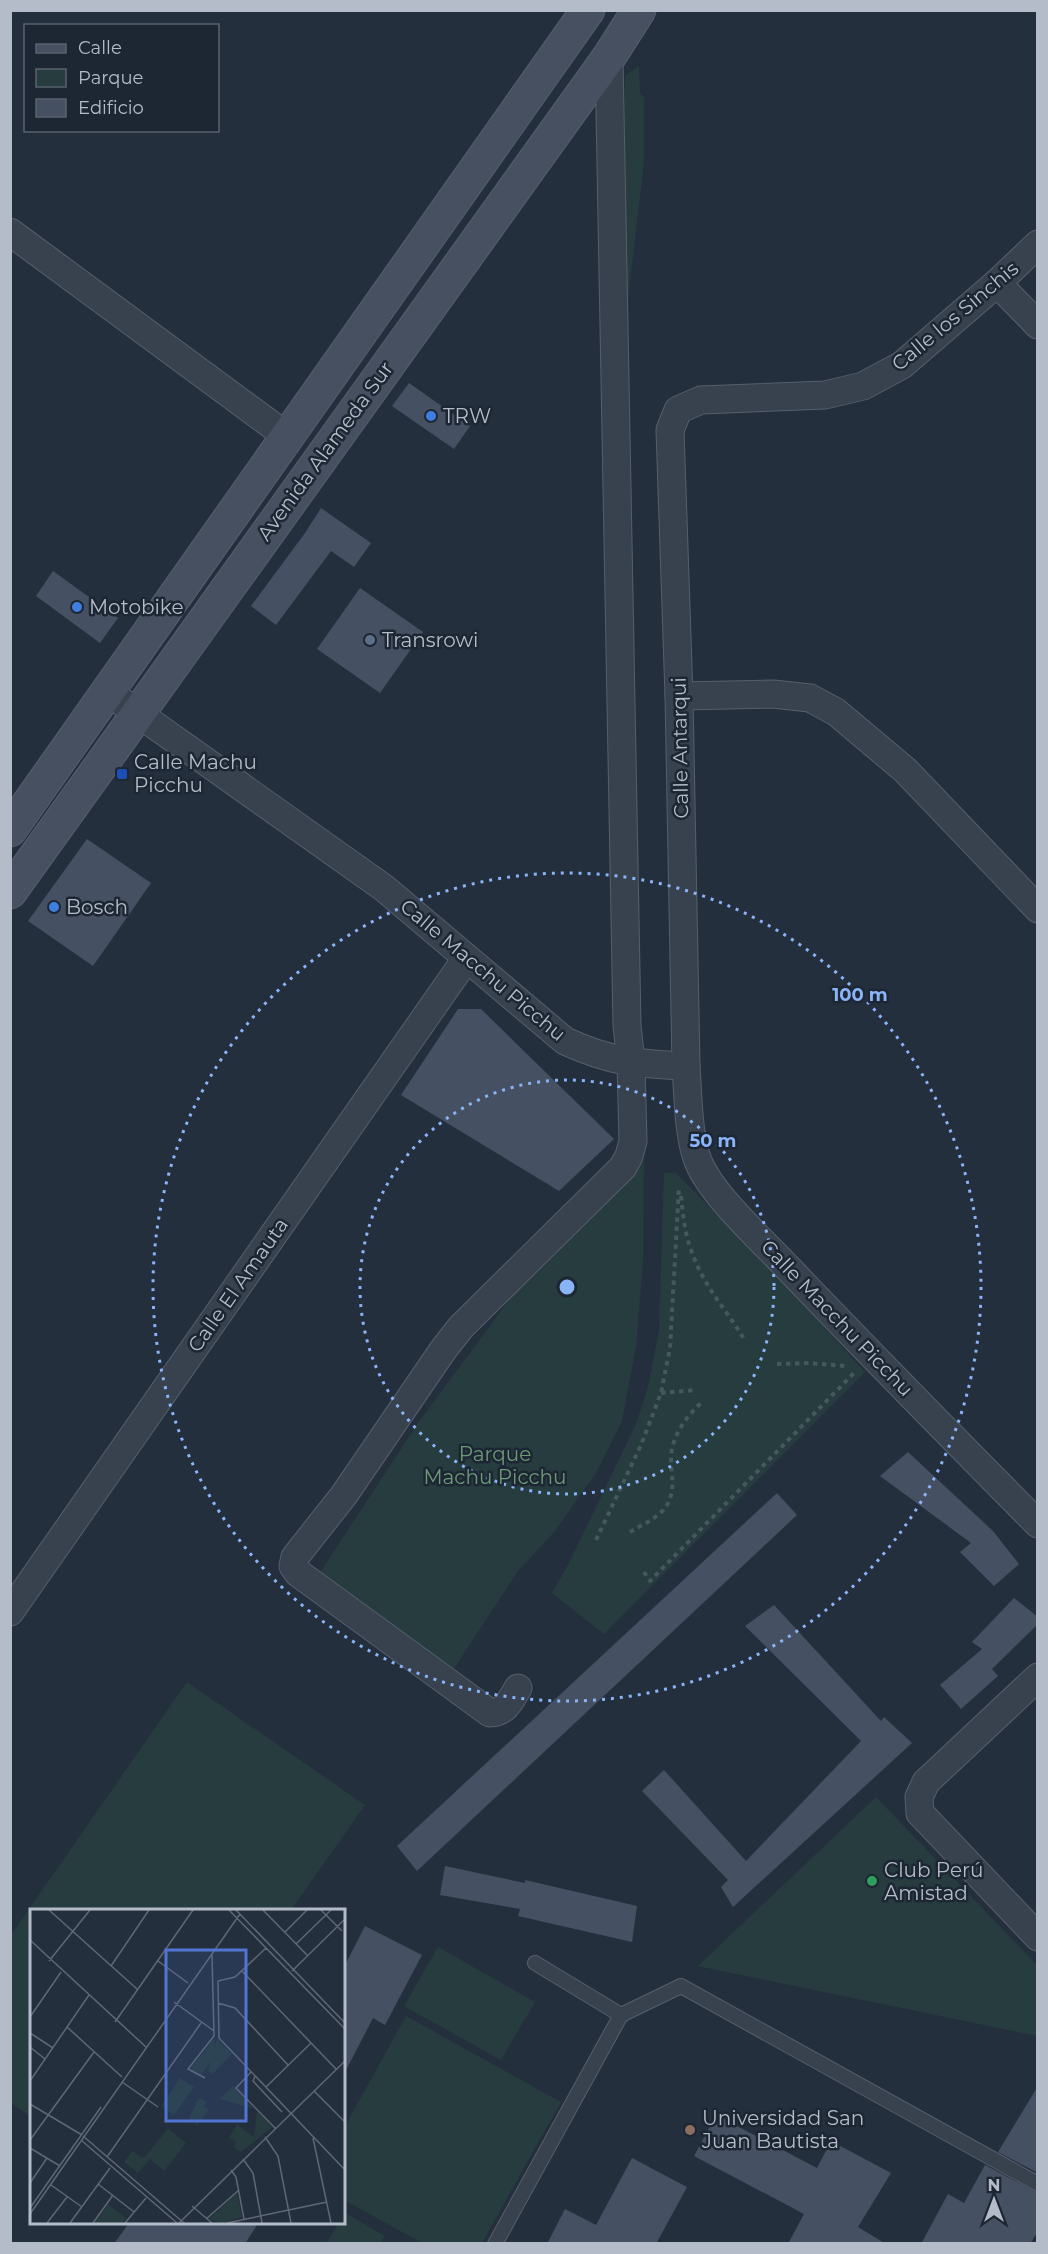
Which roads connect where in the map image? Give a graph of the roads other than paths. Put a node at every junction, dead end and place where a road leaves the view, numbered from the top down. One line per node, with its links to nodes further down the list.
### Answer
1 (588, 10): 9 (main road, Avenida Alameda Sur)
2 (639, 10): 3 (main road, Avenida Alameda Sur)
3 (609, 57): 12 (main road, Avenida Alameda Sur); 17 (street)
4 (10, 232): 9 (street)
5 (1038, 244): 6 (street, Calle los Sinchis)
6 (997, 283): 7 (street); 8 (street, Calle los Sinchis)
7 (1038, 325)
8 (670, 430): 11 (street, Calle Antarqui)
9 (288, 437): 10 (main road, Avenida Alameda Sur)
10 (108, 692): 12 (street, Calle Macchu Picchu); 13 (main road, Avenida Alameda Sur)
11 (679, 696): 15 (street); 18 (street, Calle Antarqui)
12 (137, 714): 14 (main road, Avenida Alameda Sur); 16 (street, Calle Macchu Picchu)
13 (10, 830)
14 (10, 892)
15 (1038, 909)
16 (466, 959): 17 (street, Calle Macchu Picchu); 20 (street, Calle El Amauta)
17 (631, 1063): 18 (street, Calle Macchu Picchu); 22 (street)
18 (686, 1066): 19 (street, Calle Macchu Picchu)
19 (1038, 1524)
20 (10, 1612)
21 (1038, 1677): 23 (street)
22 (518, 1688)
23 (1038, 1937)
24 (535, 1963): 25 (lane)
25 (621, 2015): 26 (lane); 27 (lane)
26 (1038, 2184)
27 (495, 2244)

